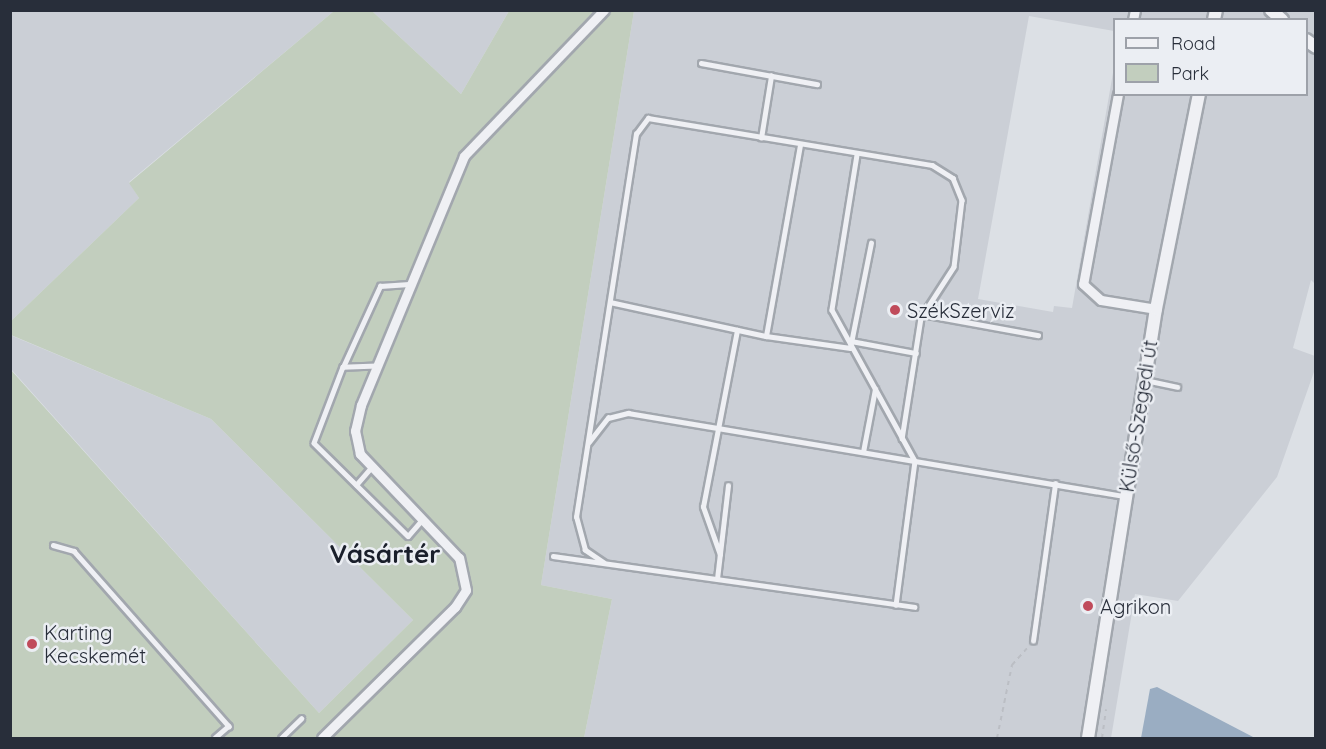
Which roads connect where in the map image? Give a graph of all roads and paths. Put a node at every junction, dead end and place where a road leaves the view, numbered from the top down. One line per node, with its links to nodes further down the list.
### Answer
1 (604, 10): 11 (street)
2 (701, 63): 3 (lane)
3 (771, 76): 4 (lane); 7 (lane)
4 (817, 84)
5 (1118, 96): 13 (street)
6 (1199, 96): 13 (street, Külső-Szegedi út)
7 (761, 138): 8 (lane); 12 (lane)
8 (800, 146): 9 (lane); 17 (lane)
9 (857, 155): 14 (lane); 18 (lane)
10 (871, 243): 18 (lane)
11 (409, 284): 21 (street); 22 (lane)
12 (610, 302): 15 (lane); 28 (lane)
13 (1156, 309): 23 (street, Külső-Szegedi út)
14 (922, 314): 16 (lane); 20 (lane)
15 (738, 330): 17 (lane); 26 (lane)
16 (1038, 335)
17 (766, 336): 19 (lane)
18 (849, 341): 19 (lane); 20 (lane)
19 (850, 348): 25 (lane)
20 (916, 353): 27 (lane)
21 (377, 366): 22 (lane); 31 (street)
22 (343, 367): 33 (lane)
23 (1144, 380): 24 (lane); 35 (street, Külső-Szegedi út)
24 (1177, 387)
25 (875, 389): 27 (lane); 29 (lane)
26 (716, 428): 28 (lane); 29 (lane); 38 (lane)
27 (903, 439): 30 (lane)
28 (588, 444): 40 (lane)
29 (862, 452): 30 (lane)
30 (915, 461): 32 (lane); 42 (lane)
31 (371, 468): 33 (lane); 36 (street)
32 (1055, 484): 35 (lane); 44 (lane)
33 (356, 485): 36 (lane)
34 (728, 486): 38 (lane)
35 (1125, 496): 50 (street, Külső-Szegedi út)
36 (422, 520): 48 (street)
37 (53, 545): 46 (lane)
38 (720, 555): 41 (lane)
39 (553, 556): 40 (lane)
40 (604, 563): 41 (lane)
41 (717, 579): 42 (lane)
42 (896, 605): 43 (lane)
43 (914, 607)
44 (1033, 641): 49 (path)
45 (301, 719): 47 (lane)
46 (215, 738)
47 (281, 738)
48 (322, 738)
49 (997, 738)
50 (1088, 738)

